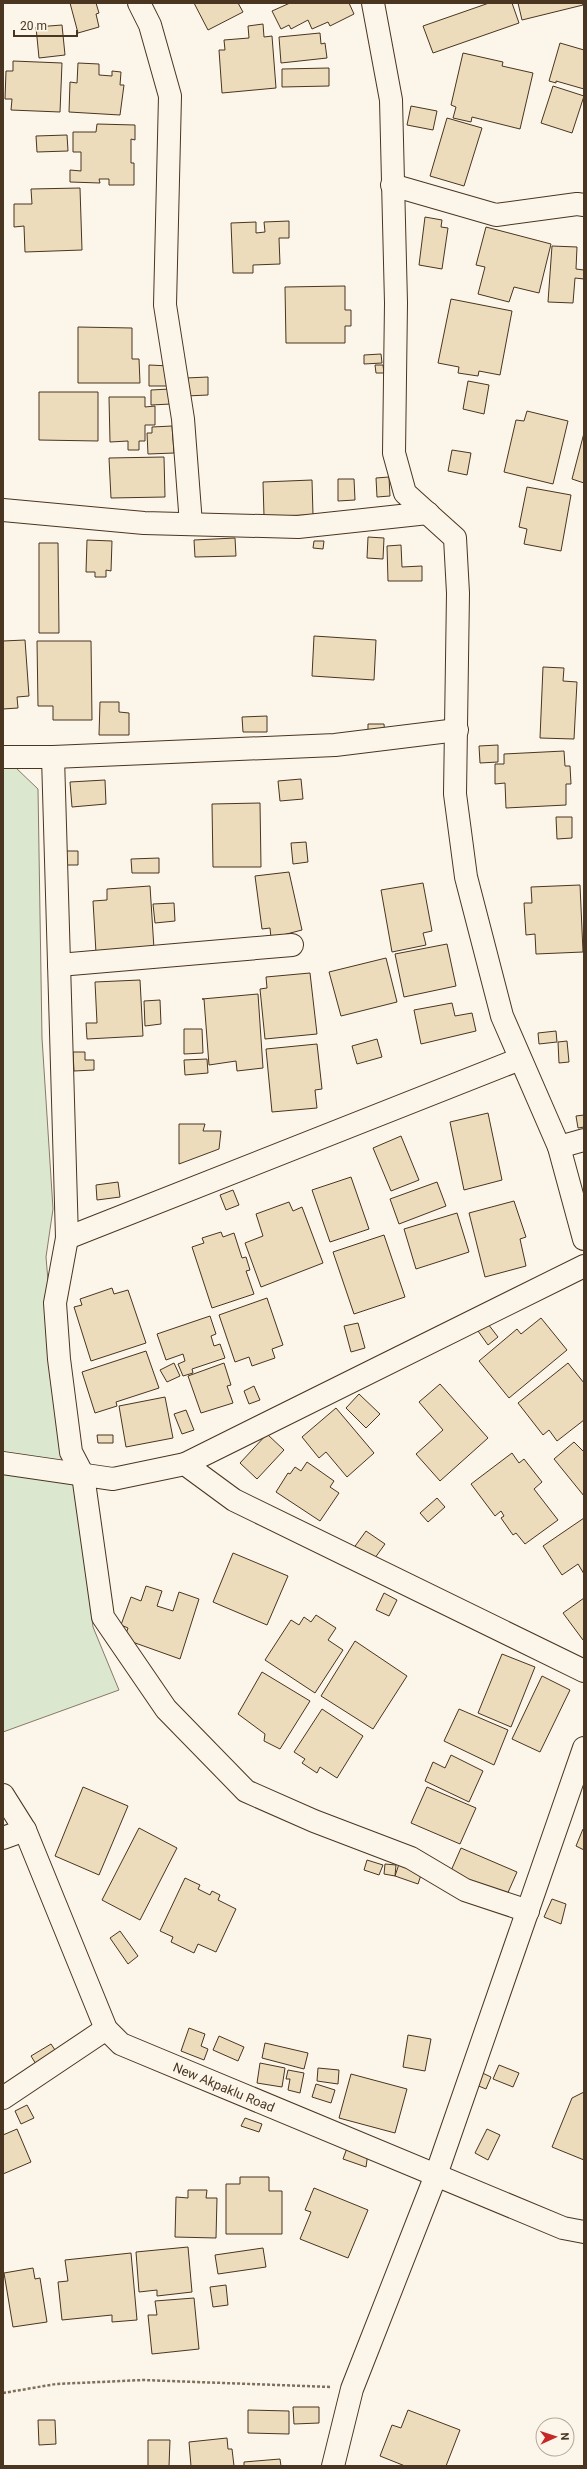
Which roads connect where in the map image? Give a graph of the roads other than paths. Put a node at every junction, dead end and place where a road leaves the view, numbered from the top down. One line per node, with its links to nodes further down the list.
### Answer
1 (139, 3): 7 (street)
2 (373, 3): 3 (street)
3 (392, 185): 4 (street); 6 (street)
4 (584, 205)
5 (3, 510): 7 (street)
6 (428, 514): 7 (street); 8 (street)
7 (191, 524)
8 (457, 730): 10 (street); 13 (street)
9 (3, 757): 10 (street)
10 (53, 758): 12 (street)
11 (292, 945): 12 (street)
12 (59, 965): 16 (street)
13 (520, 1059): 15 (street); 16 (street)
14 (584, 1140): 15 (street)
15 (559, 1147): 17 (street)
16 (67, 1238): 21 (street)
17 (584, 1238)
18 (584, 1266): 20 (street)
19 (3, 1463): 21 (street)
20 (185, 1464): 21 (street); 22 (street)
21 (83, 1475): 27 (street)
22 (584, 1671)
23 (584, 1748): 27 (street)
24 (3, 1795): 25 (street, New Akpaklu Road)
25 (25, 1830): 26 (street); 28 (street, New Akpaklu Road)
26 (3, 1838)
27 (528, 1910): 30 (street)
28 (106, 2030): 29 (street); 30 (street, New Akpaklu Road)
29 (3, 2098)
30 (436, 2175): 31 (street, New Akpaklu Road); 32 (street)
31 (584, 2232)
32 (333, 2466)

